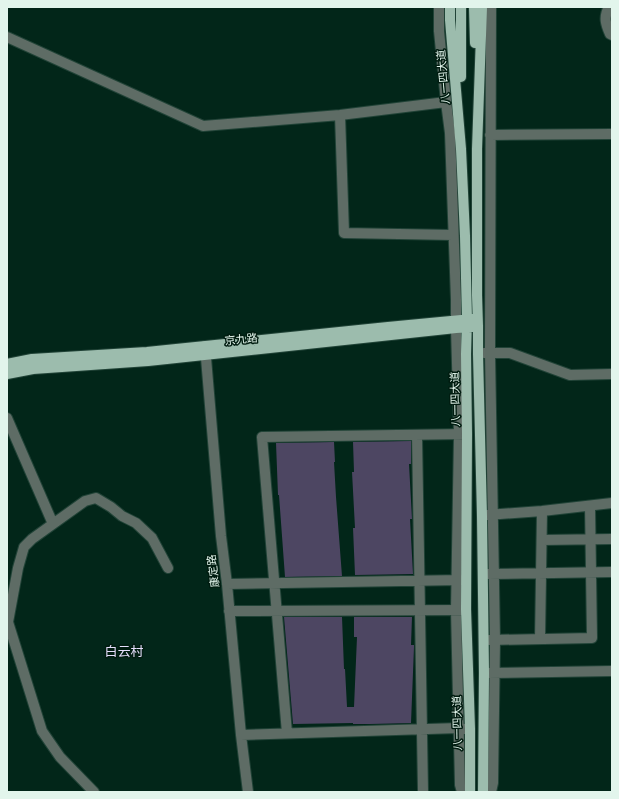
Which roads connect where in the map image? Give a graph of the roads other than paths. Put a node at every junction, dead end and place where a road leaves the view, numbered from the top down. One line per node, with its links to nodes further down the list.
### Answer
1 (439, 7): 10 (street)
2 (450, 7): 14 (main road, 八一四大道)
3 (461, 7): 14 (main road)
4 (474, 7): 15 (main road)
5 (482, 7): 15 (main road)
6 (491, 7): 13 (street)
7 (610, 7): 8 (street)
8 (612, 35)
9 (7, 37): 11 (street)
10 (446, 102): 11 (street); 16 (street)
11 (340, 115): 16 (street)
12 (612, 134): 13 (street)
13 (490, 135): 21 (street)
14 (461, 149): 18 (main road, 八一四大道)
15 (477, 149): 17 (main road)
16 (453, 235): 19 (street)
17 (478, 322): 18 (main road, 京九路); 22 (main road)
18 (467, 323): 19 (main road, 京九路); 27 (main road, 八一四大道)
19 (456, 324): 20 (main road, 京九路); 27 (street)
20 (206, 350): 23 (main road, 京九路); 24 (main road, 京九路); 47 (street, 康定路)
21 (490, 353): 22 (street); 25 (street); 32 (street)
22 (478, 354): 32 (main road)
23 (7, 364)
24 (7, 374)
25 (612, 374)
26 (7, 418): 33 (street)
27 (463, 434): 28 (street); 44 (street); 45 (main road, 八一四大道)
28 (416, 435): 43 (street); 46 (street)
29 (612, 503): 30 (street)
30 (590, 506): 31 (street); 35 (street)
31 (542, 511): 32 (street); 36 (street)
32 (487, 515): 41 (main road); 42 (street)
33 (53, 524): 37 (street); 63 (street)
34 (612, 538): 35 (street)
35 (590, 539): 36 (street); 40 (street)
36 (542, 540): 39 (street)
37 (168, 568)
38 (612, 572): 40 (street)
39 (541, 573): 40 (street); 42 (street); 53 (street)
40 (591, 573): 53 (street)
41 (482, 574): 42 (street); 54 (main road)
42 (493, 574): 55 (street)
43 (419, 580): 44 (street); 46 (street); 49 (street)
44 (456, 580): 45 (street); 50 (street)
45 (467, 580): 51 (main road, 八一四大道)
46 (274, 583): 47 (street); 48 (street)
47 (227, 584): 52 (street, 康定路)
48 (276, 610): 49 (street); 52 (street); 61 (street)
49 (420, 610): 50 (street); 59 (street)
50 (456, 610): 51 (street); 58 (street)
51 (466, 610): 60 (main road, 八一四大道)
52 (229, 611): 62 (street, 康定路)
53 (540, 639): 55 (street)
54 (483, 640): 55 (street); 57 (main road)
55 (495, 640): 57 (street)
56 (612, 671): 57 (street)
57 (489, 673): 68 (main road); 69 (street)
58 (459, 728): 59 (street); 60 (street); 66 (street)
59 (422, 729): 61 (street); 65 (street)
60 (470, 729): 67 (main road, 八一四大道)
61 (286, 732): 62 (street)
62 (241, 734): 64 (street, 康定路)
63 (94, 792)
64 (248, 792)
65 (423, 792)
66 (462, 792)
67 (470, 792)
68 (483, 792)
69 (491, 792)

